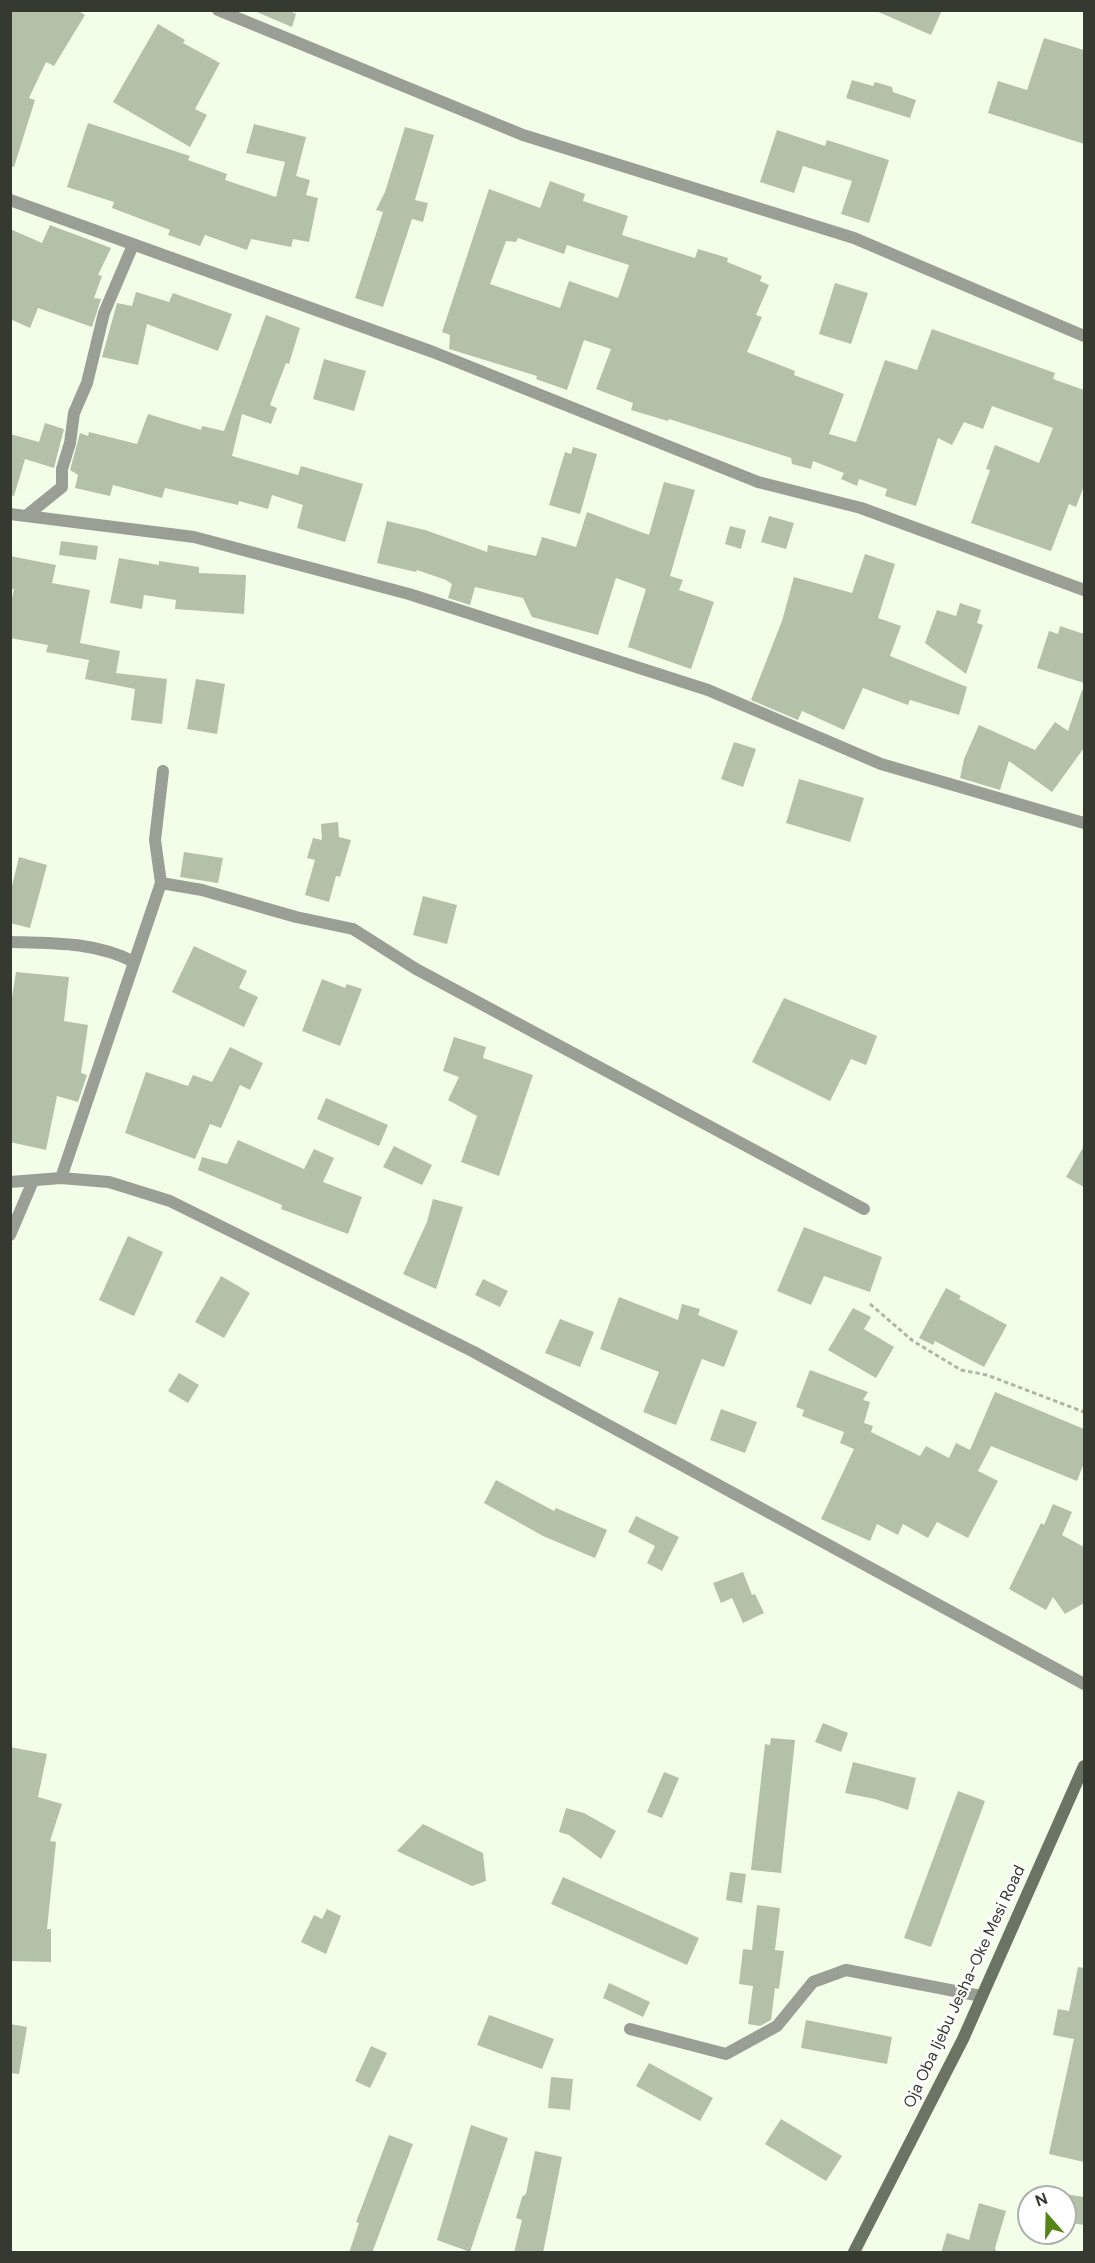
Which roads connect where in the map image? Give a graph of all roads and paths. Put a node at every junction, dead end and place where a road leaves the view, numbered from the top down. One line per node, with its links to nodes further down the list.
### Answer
1 (218, 10): 4 (street)
2 (10, 200): 3 (street)
3 (133, 245): 6 (street); 7 (street)
4 (1084, 336)
5 (10, 514): 6 (street)
6 (26, 516): 9 (street)
7 (1084, 590)
8 (163, 771): 10 (street)
9 (1084, 823)
10 (161, 883): 12 (street); 16 (street)
11 (10, 942): 12 (street)
12 (134, 962): 13 (street)
13 (61, 1178): 14 (street); 20 (street)
14 (33, 1181): 15 (street); 17 (street)
15 (10, 1182)
16 (864, 1209)
17 (10, 1235)
18 (870, 1304): 19 (path)
19 (1084, 1412)
20 (1084, 1684)
21 (1084, 1766): 22 (main road, Oja Oba Ijebu Jesha-Oke Mesi Road)
22 (981, 1996): 23 (street); 24 (main road, Oja Oba Ijebu Jesha-Oke Mesi Road)
23 (630, 2029)
24 (854, 2253)

